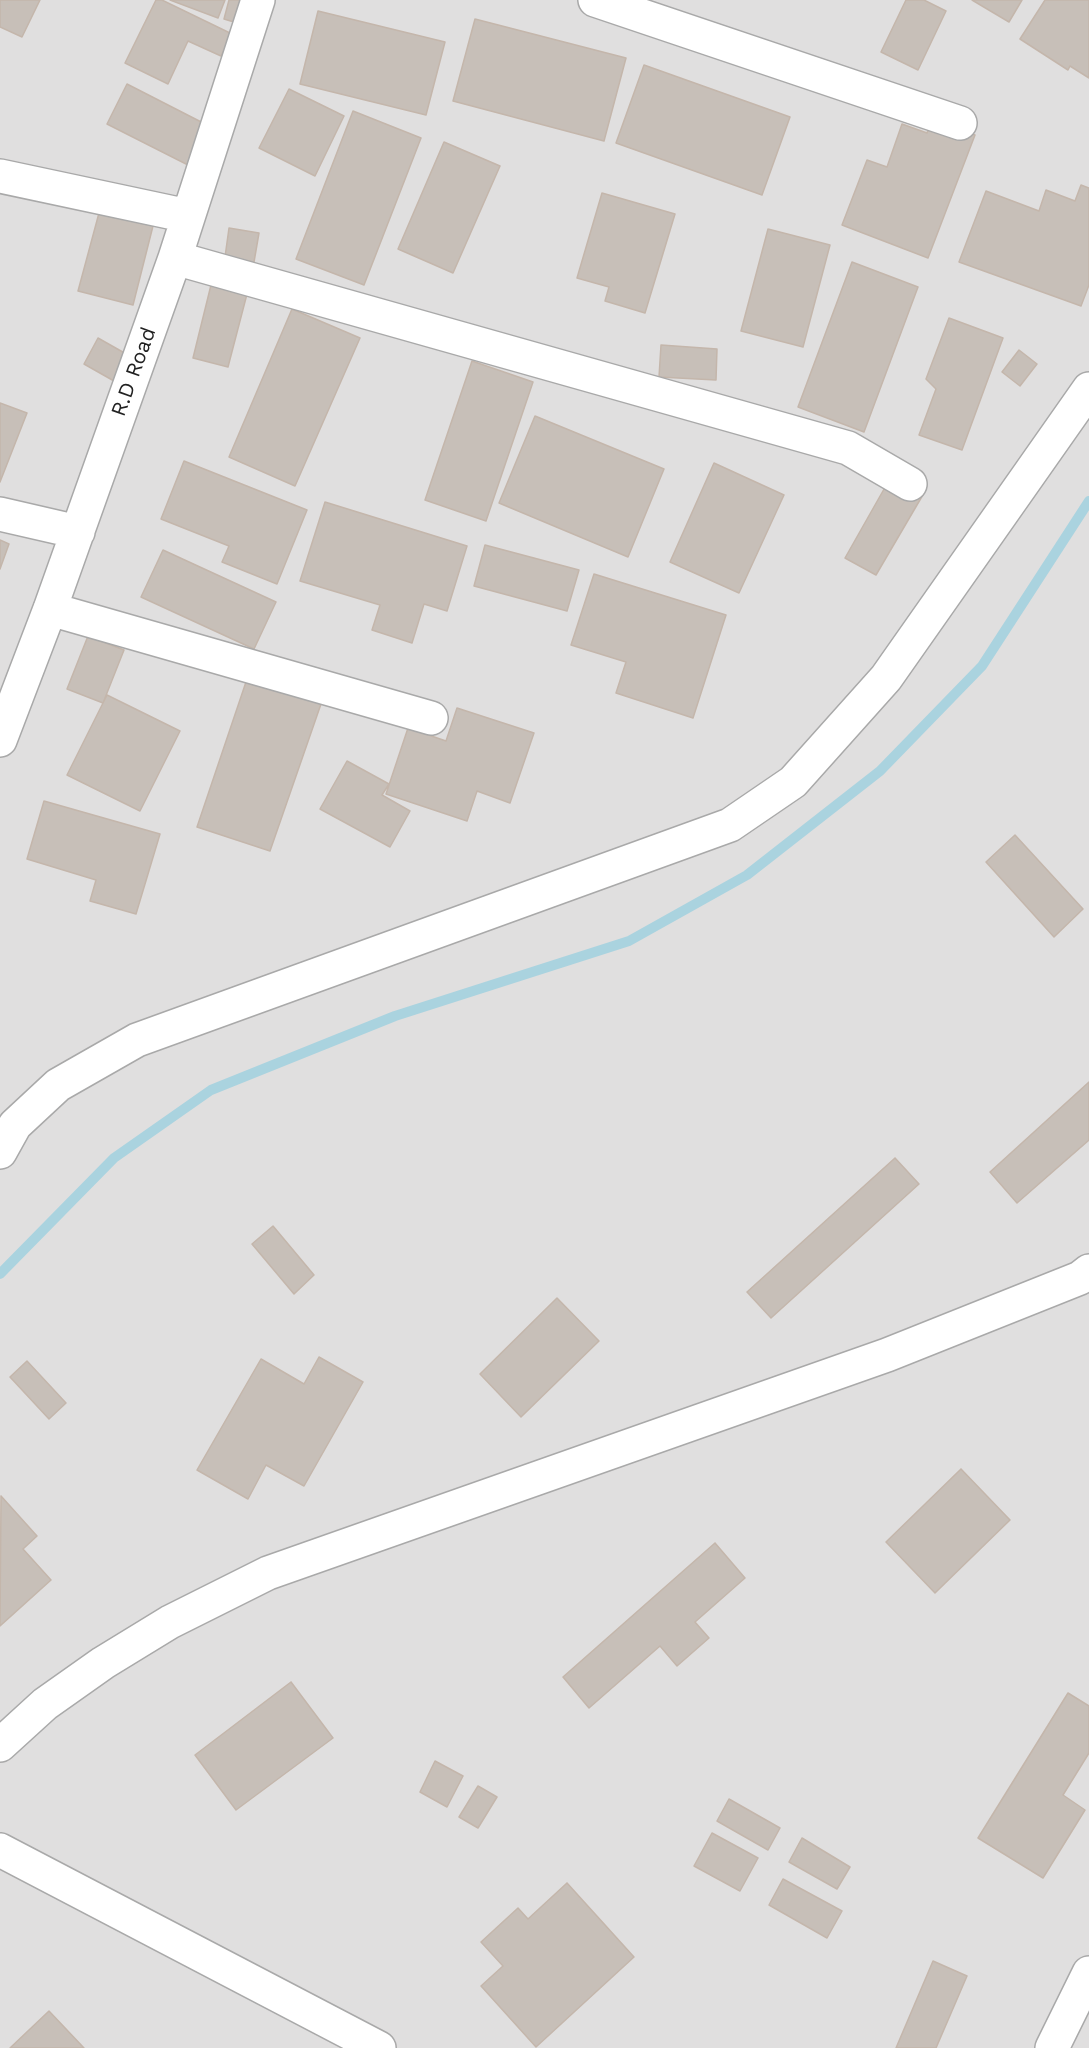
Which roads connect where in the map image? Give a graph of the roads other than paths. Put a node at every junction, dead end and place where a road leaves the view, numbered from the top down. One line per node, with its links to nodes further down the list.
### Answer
1 (258, 0): 5 (street, R.D Road)
2 (595, 0): 3 (street)
3 (960, 123)
4 (0, 176): 5 (street)
5 (188, 216): 6 (street, R.D Road)
6 (175, 258): 8 (street); 10 (street, R.D Road)
7 (1089, 389): 14 (street)
8 (910, 484)
9 (0, 514): 10 (street)
10 (78, 532): 11 (street, R.D Road)
11 (50, 609): 12 (street); 13 (street, R.D Road)
12 (430, 718)
13 (0, 740)
14 (0, 1152)
15 (1089, 1271): 16 (street)
16 (0, 1745)
17 (0, 1850): 19 (street)
18 (1089, 1973): 20 (street)
19 (379, 2048)
20 (1052, 2048)

